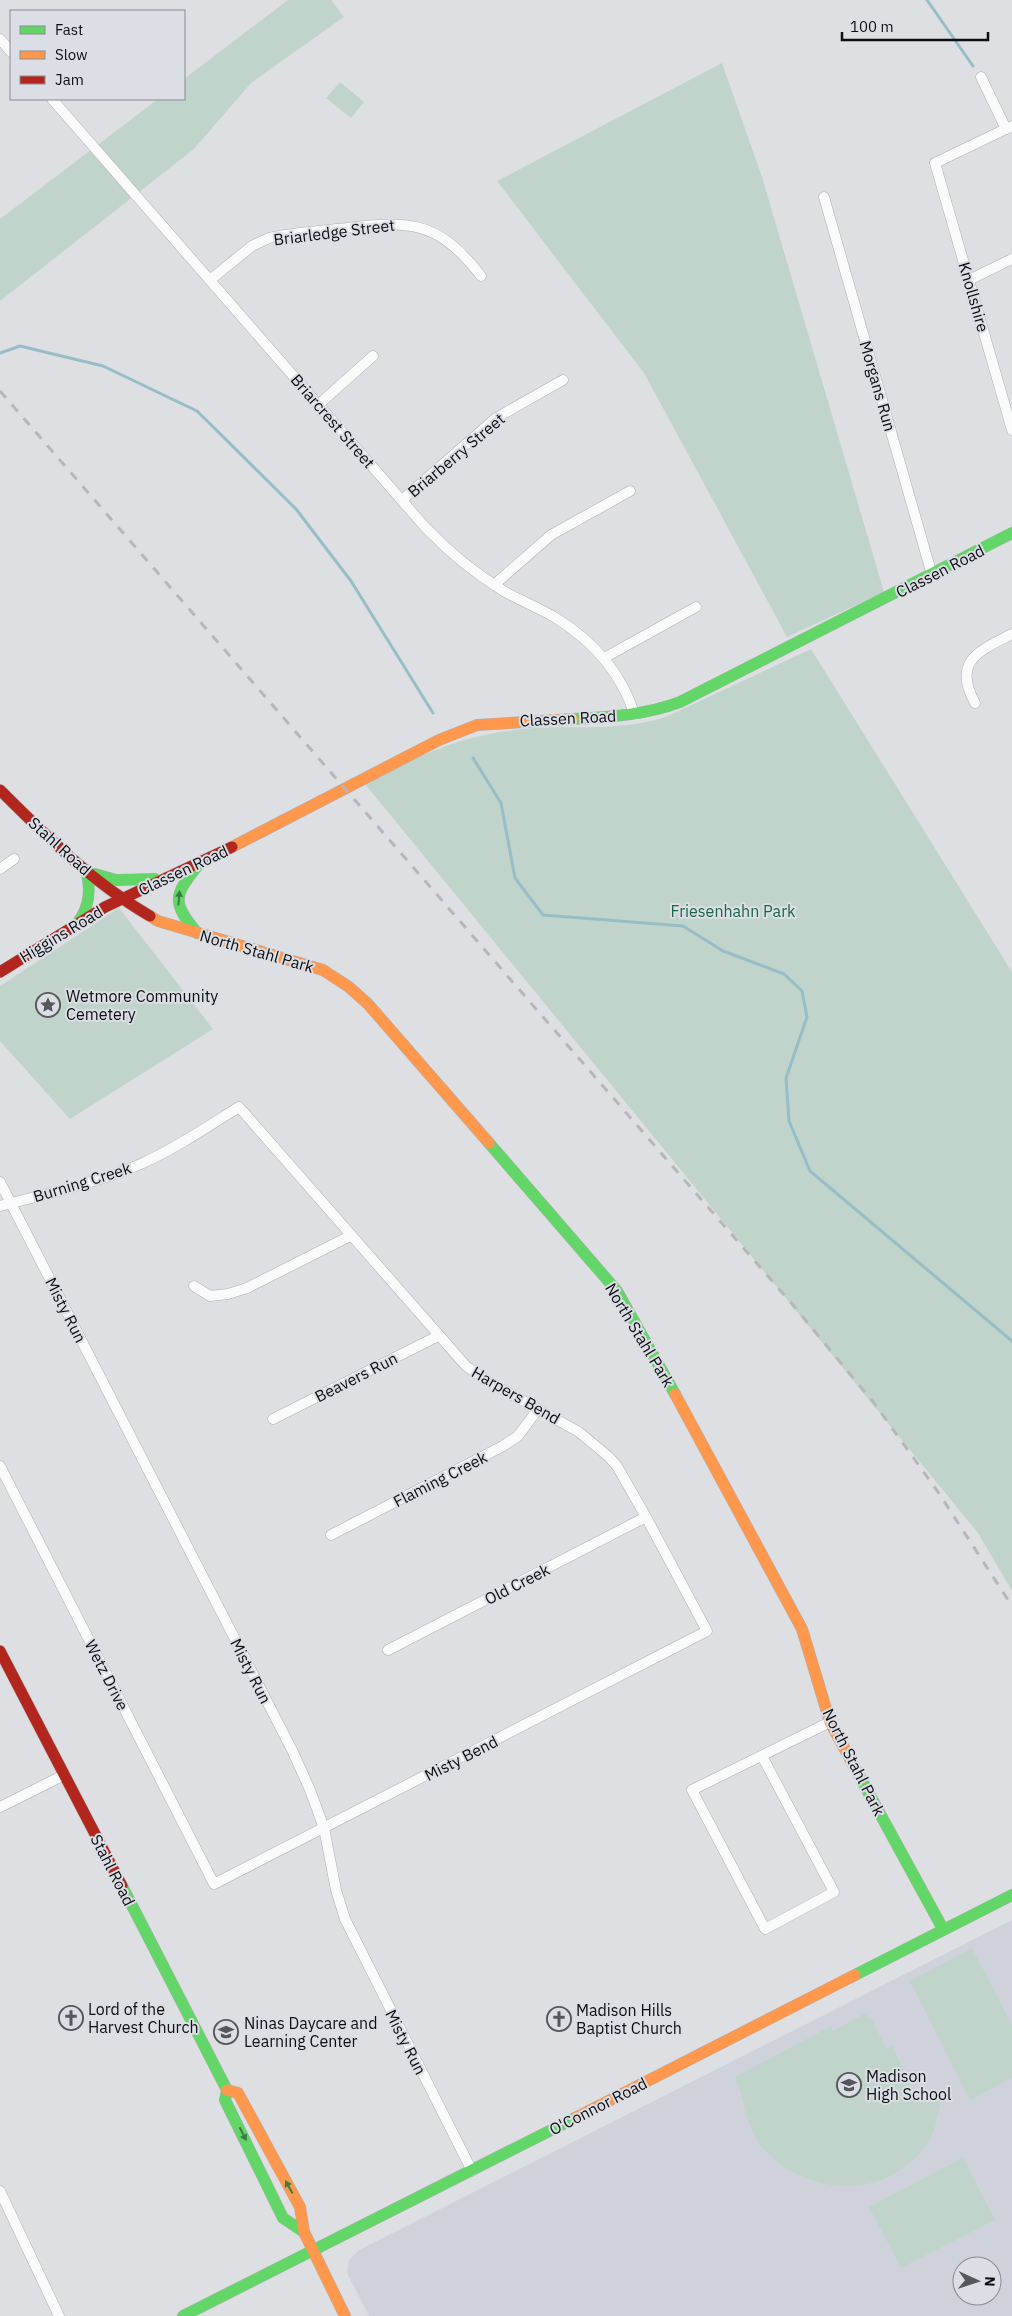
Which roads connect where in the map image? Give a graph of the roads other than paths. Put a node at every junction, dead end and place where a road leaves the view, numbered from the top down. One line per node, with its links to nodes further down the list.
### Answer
1 (0, 39): 2 (street)
2 (10, 51)
3 (981, 77): 5 (street)
4 (55, 100): 9 (street, Briarcrest Street)
5 (1009, 127): 10 (street, Knollshire)
6 (824, 197): 19 (street, Morgans Run)
7 (1012, 260): 10 (street)
8 (481, 276): 9 (street, Briarledge Street)
9 (210, 280): 14 (street, Briarcrest Street)
10 (969, 280): 13 (street, Knollshire)
11 (373, 356): 14 (street)
12 (563, 380): 17 (street, Briarberry Street)
13 (1007, 395): 15 (street, Knollshire)
14 (318, 405): 17 (street, Briarcrest Street)
15 (1012, 430)
16 (630, 491): 20 (street)
17 (402, 500): 20 (street, Briarcrest Street)
18 (1012, 533): 19 (street, Classen Road)
19 (932, 575): 25 (street, Classen Road)
20 (494, 584): 23 (street, Briarcrest Street)
21 (696, 607): 23 (street)
22 (1012, 634): 24 (street)
23 (604, 658): 25 (street, Briarcrest Street)
24 (975, 703)
25 (634, 713): 28 (street, Classen Road)
26 (0, 790): 30 (street, Stahl Road)
27 (14, 859): 29 (street)
28 (200, 863): 31 (street, Classen Road); 34 (street, one-way to 28)
29 (0, 869)
30 (88, 872): 31 (street); 32 (street, Stahl Road); 33 (street)
31 (165, 878): 32 (street, Classen Road)
32 (123, 899): 33 (street, Higgins Road); 34 (street, North Stahl Park)
33 (76, 924): 35 (street, Higgins Road)
34 (197, 934): 51 (street, North Stahl Park)
35 (0, 972)
36 (238, 1107): 38 (street, Burning Creek); 40 (street, Harpers Bend)
37 (0, 1182): 38 (street, Misty Run)
38 (11, 1203): 39 (street, Burning Creek); 55 (street, Misty Run)
39 (0, 1206)
40 (350, 1236): 41 (street); 42 (street, Harpers Bend)
41 (194, 1286)
42 (438, 1336): 43 (street, Harpers Bend); 44 (street, Beavers Run)
43 (538, 1409): 46 (street, Harpers Bend); 47 (street, Flaming Creek)
44 (273, 1419)
45 (0, 1466): 56 (street, Wetz Drive)
46 (646, 1517): 48 (street, Harpers Bend); 49 (street, Old Creek)
47 (331, 1536)
48 (707, 1630): 55 (street, Misty Bend)
49 (388, 1650)
50 (0, 1651): 53 (street, Stahl Road)
51 (830, 1722): 52 (street); 58 (street, North Stahl Park)
52 (762, 1756): 52 (street)
53 (64, 1775): 54 (street); 59 (street, Stahl Road)
54 (0, 1807)
55 (324, 1828): 56 (street, Misty Bend); 60 (street, Misty Run)
56 (214, 1884)
57 (1012, 1895): 58 (street, O'Connor Road)
58 (943, 1929): 60 (street, O'Connor Road)
59 (227, 2090): 62 (street, Stahl Road, one-way to 62); 62 (street, Stahl Road, one-way to 59)
60 (472, 2171): 63 (street, O'Connor Road)
61 (0, 2191): 64 (street)
62 (304, 2232): 63 (street, Stahl Road)
63 (312, 2252): 65 (street, O'Connor Road); 66 (street, Stahl Road)
64 (58, 2316)
65 (183, 2316)
66 (345, 2316)

